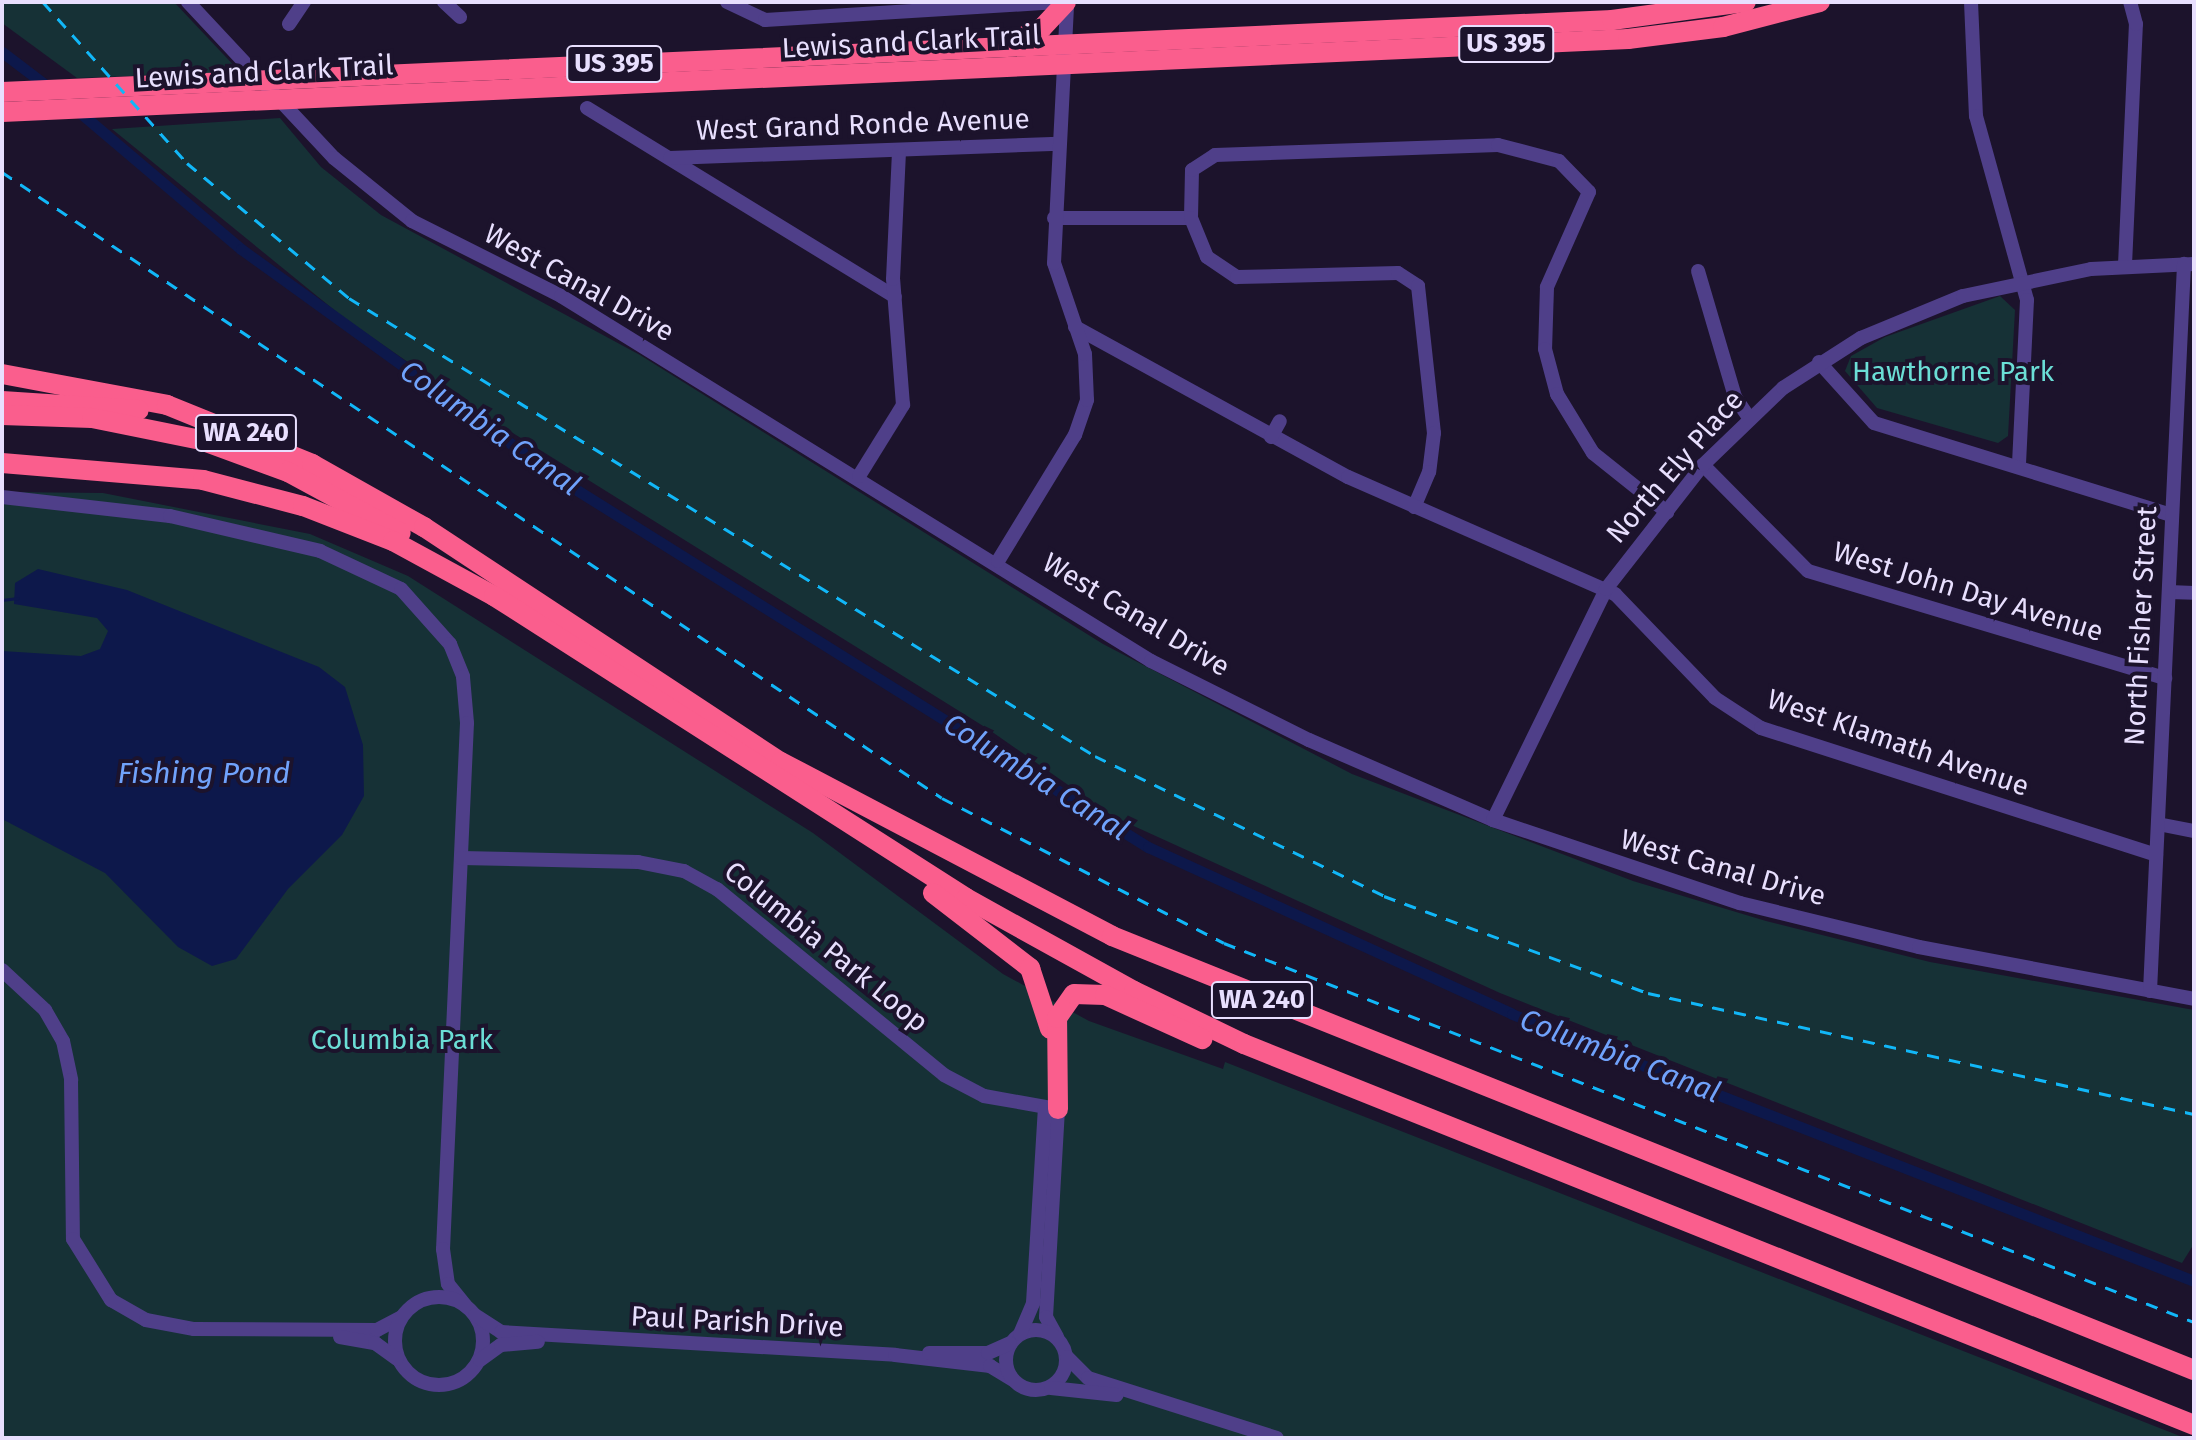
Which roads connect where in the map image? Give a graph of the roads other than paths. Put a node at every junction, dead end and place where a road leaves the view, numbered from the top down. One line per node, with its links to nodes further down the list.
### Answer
1 (188, 2): 41 (street, West Canal Drive)
2 (304, 2): 11 (street)
3 (444, 2): 10 (street)
4 (727, 2): 5 (street)
5 (1065, 2): 12 (highway); 13 (street)
6 (1746, 2): 13 (highway, Lewis and Clark Trail / US 395)
7 (1820, 2): 13 (highway, Lewis and Clark Trail / US 395)
8 (1971, 2): 28 (street)
9 (2130, 2): 26 (street)
10 (460, 17)
11 (289, 24)
12 (999, 46): 13 (highway, Lewis and Clark Trail / US 395); 14 (highway, Lewis and Clark Trail / US 395)
13 (1063, 53): 14 (highway, Lewis and Clark Trail / US 395); 20 (street)
14 (235, 91): 16 (highway, Lewis and Clark Trail / US 395)
15 (2, 92): 16 (highway, Lewis and Clark Trail / US 395)
16 (165, 94): 18 (highway, Lewis and Clark Trail / US 395); 19 (highway)
17 (587, 108): 22 (street)
18 (2, 112)
19 (2, 124)
20 (1059, 144): 21 (street, West Grand Ronde Avenue); 23 (street)
21 (899, 151): 22 (street, West Grand Ronde Avenue); 29 (street)
22 (670, 158): 29 (street)
23 (1054, 218): 24 (street); 30 (street)
24 (1191, 218): 43 (street); 45 (street)
25 (2189, 264): 26 (street, North Ely Place); 46 (street, North Fisher Street)
26 (2125, 265): 28 (street, North Ely Place)
27 (1698, 271): 35 (street)
28 (2023, 281): 31 (street, North Ely Place); 40 (street)
29 (895, 297): 41 (street)
30 (1075, 327): 37 (street, West Klamath Avenue); 47 (street)
31 (1819, 362): 35 (street, North Ely Place); 40 (street)
32 (2, 374): 44 (highway, WA 240)
33 (2, 401): 44 (highway)
34 (2, 415): 51 (highway)
35 (1748, 416): 39 (street, North Ely Place)
36 (1280, 421): 37 (street)
37 (1271, 437): 43 (street, West Klamath Avenue)
38 (2, 463): 51 (highway, WA 240)
39 (1703, 465): 45 (street, North Ely Place); 52 (street, West John Day Avenue)
40 (2019, 466): 46 (street)
41 (859, 476): 47 (street, West Canal Drive)
42 (2, 497): 58 (street)
43 (1414, 507): 48 (street, West Klamath Avenue)
44 (391, 508): 76 (highway, WA 240)
45 (1667, 512): 48 (street, North Ely Place)
46 (2172, 515): 49 (street, North Fisher Street)
47 (998, 561): 54 (street, West Canal Drive)
48 (1606, 589): 54 (street, North Ely Place); 57 (street, West Klamath Avenue)
49 (2169, 592): 50 (street); 52 (street, North Fisher Street)
50 (2194, 593)
51 (494, 596): 53 (highway, WA 240)
52 (2165, 678): 55 (street, North Fisher Street)
53 (805, 798): 62 (highway); 63 (highway, WA 240)
54 (1493, 820): 60 (street, West Canal Drive)
55 (2158, 824): 56 (street); 57 (street, North Fisher Street)
56 (2194, 831)
57 (2156, 855): 60 (street, North Fisher Street)
58 (461, 858): 62 (street, Columbia Park Loop); 64 (street)
59 (2, 970): 68 (street)
60 (2150, 991): 61 (street, West Canal Drive)
61 (2194, 999)
62 (1052, 1108): 63 (highway); 69 (street); 70 (street)
63 (1531, 1160): 80 (highway, WA 240)
64 (443, 1249): 65 (street); 66 (street)
65 (417, 1302): 66 (street); 67 (street)
66 (470, 1310): 71 (street, Paul Parish Drive); 75 (street)
67 (401, 1317): 68 (street); 74 (street)
68 (312, 1333): 74 (street)
69 (1057, 1337): 70 (street); 73 (street)
70 (1015, 1338): 72 (street, Paul Parish Drive); 77 (street)
71 (577, 1341): 72 (street, Paul Parish Drive); 75 (street, Paul Parish Drive)
72 (895, 1355): 77 (street, Paul Parish Drive)
73 (1067, 1357): 78 (street); 79 (street)
74 (400, 1363): 75 (street)
75 (477, 1363)
76 (2194, 1370)
77 (1012, 1379): 78 (street)
78 (1047, 1389): 79 (street)
79 (1164, 1402): 81 (street)
80 (2194, 1425)
81 (1277, 1438)

